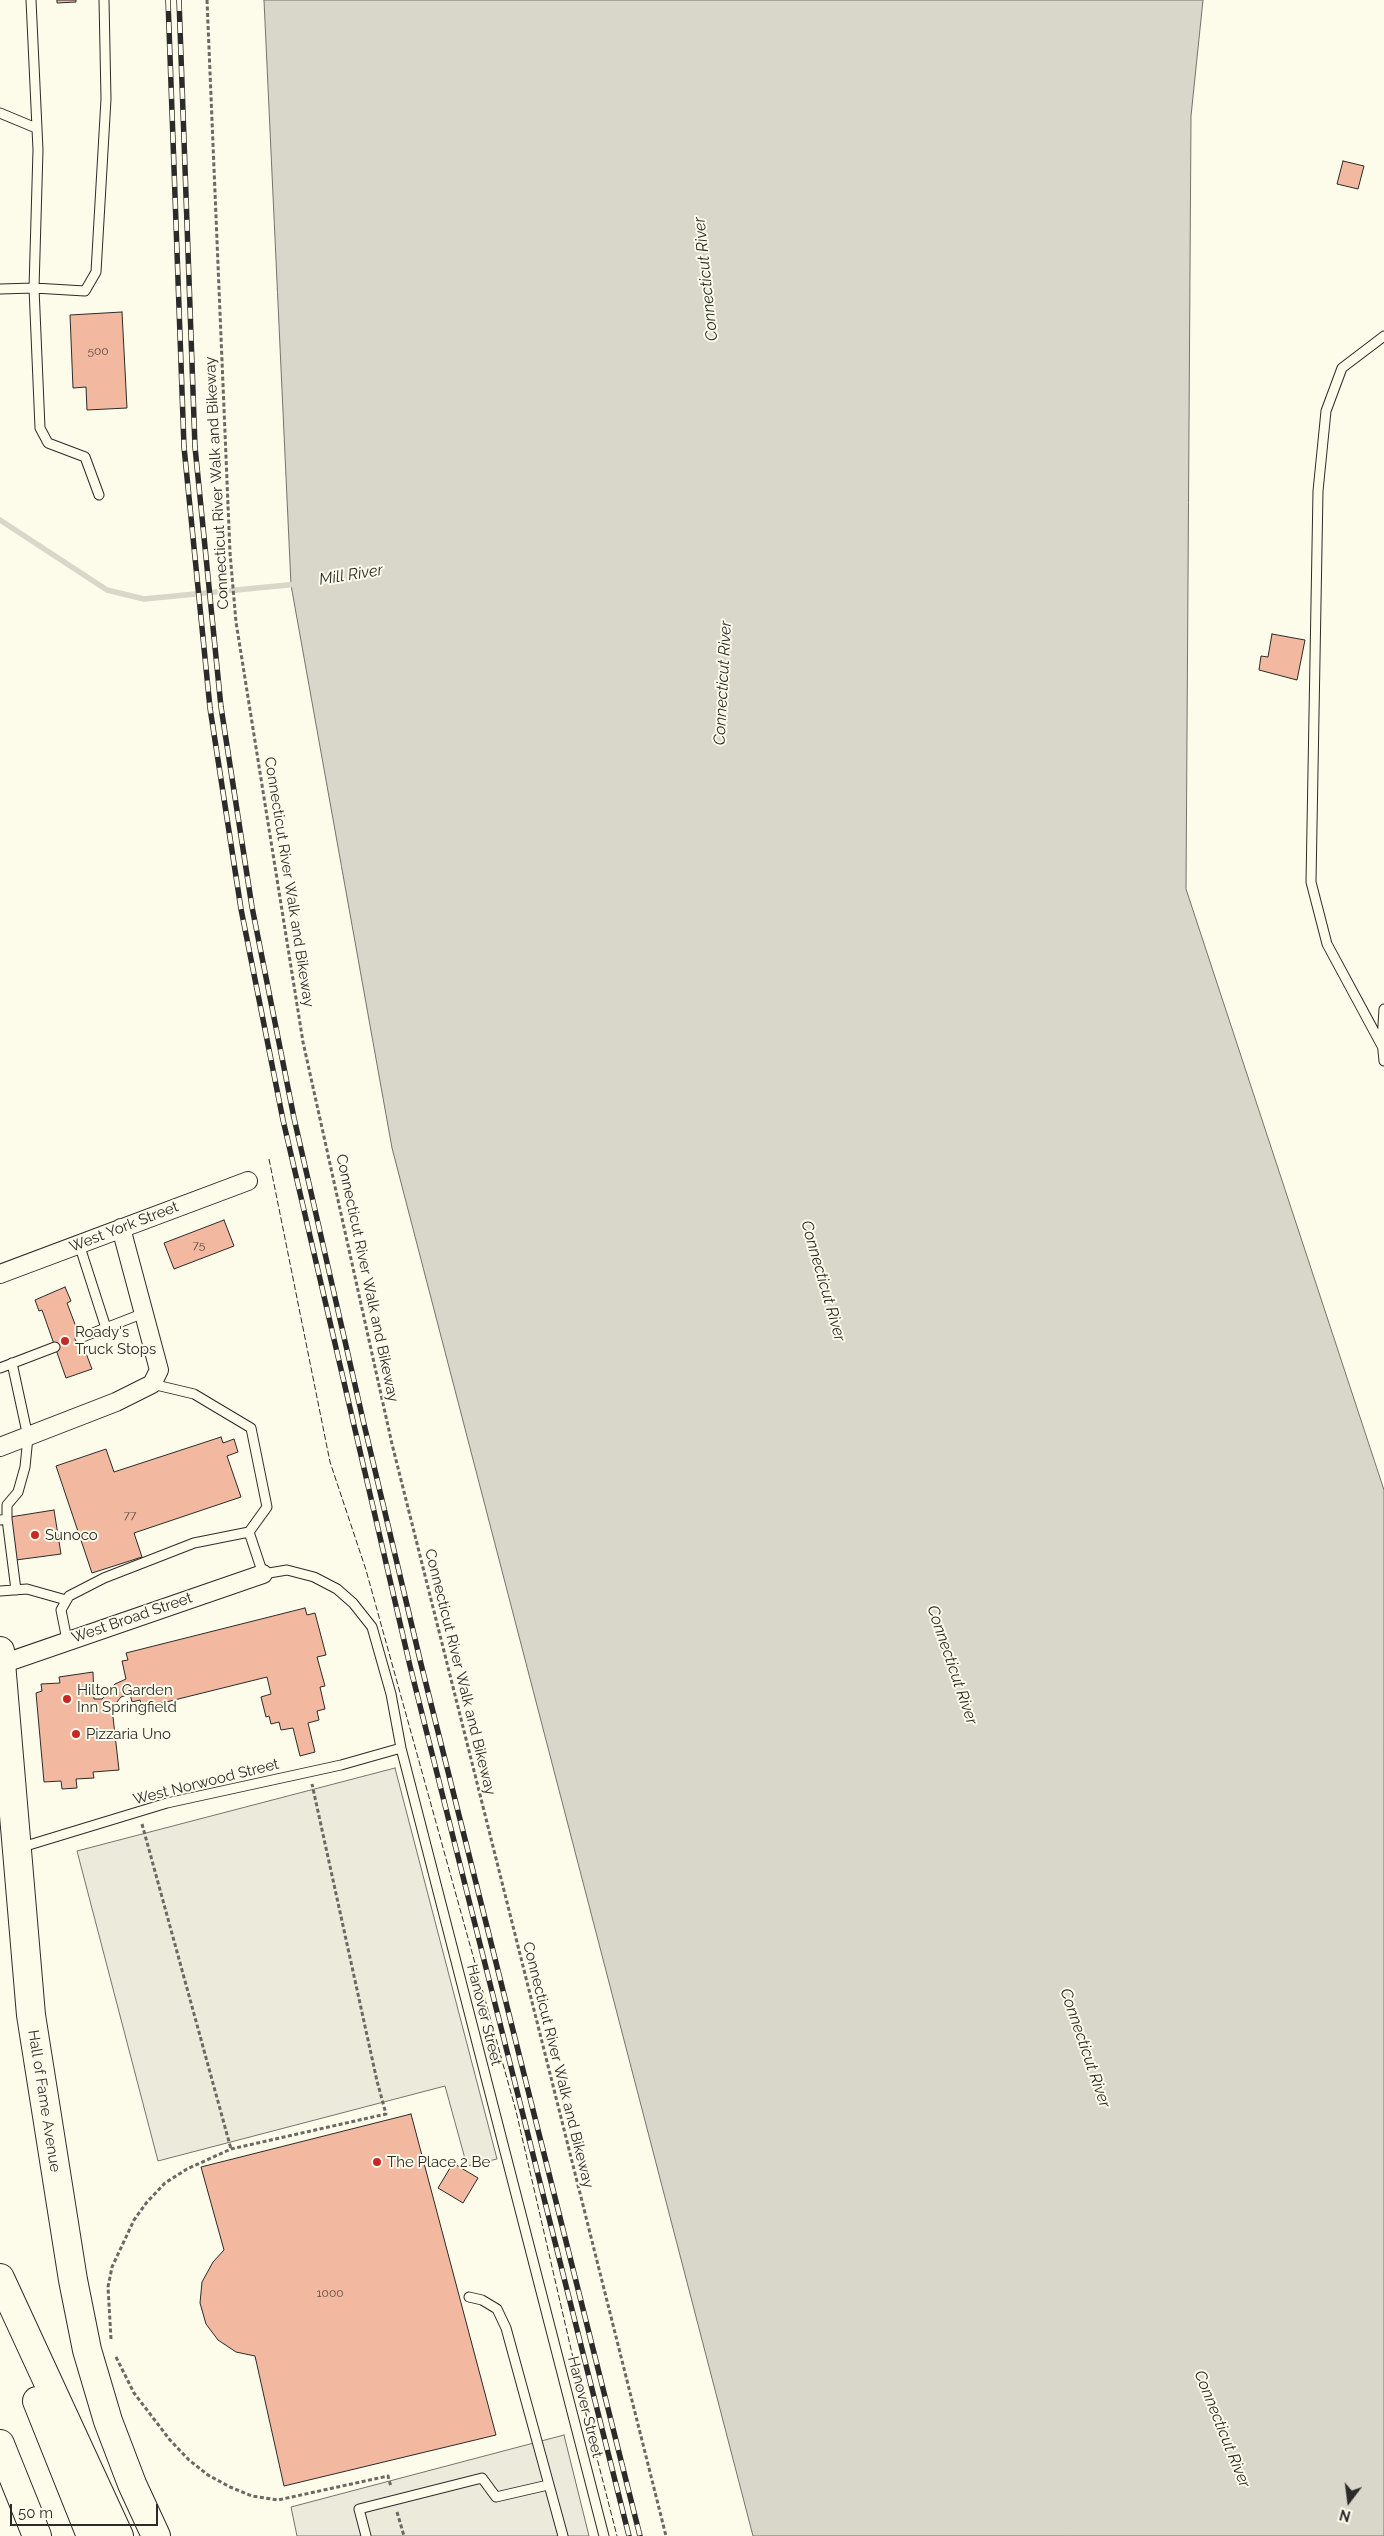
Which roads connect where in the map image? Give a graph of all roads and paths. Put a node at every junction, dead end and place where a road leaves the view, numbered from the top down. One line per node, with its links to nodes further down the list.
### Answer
1 (31, 0): 5 (lane)
2 (104, 0): 6 (lane)
3 (207, 0): 55 (path, Connecticut River Walk and Bikeway)
4 (0, 113): 5 (lane)
5 (36, 128): 6 (lane)
6 (34, 288): 7 (lane); 9 (lane)
7 (0, 289)
8 (1384, 336): 11 (lane)
9 (100, 495)
10 (1384, 1009): 11 (lane)
11 (1383, 1046): 12 (lane)
12 (1384, 1061)
13 (248, 1181): 14 (street, West York Street)
14 (121, 1228): 15 (street, West York Street); 17 (street)
15 (79, 1244): 16 (street, West York Street); 18 (lane)
16 (0, 1274)
17 (144, 1313): 18 (lane); 23 (street)
18 (106, 1328): 19 (lane)
19 (80, 1338)
20 (55, 1347): 21 (lane)
21 (12, 1363): 22 (lane); 24 (lane)
22 (0, 1368)
23 (152, 1384): 24 (street); 27 (lane)
24 (28, 1437): 25 (street); 26 (lane)
25 (0, 1447)
26 (4, 1520): 29 (lane)
27 (249, 1532): 28 (lane); 31 (lane)
28 (263, 1574): 32 (street, West Broad Street); 34 (lane, Hanover Street)
29 (16, 1590): 30 (lane); 31 (lane)
30 (0, 1591)
31 (66, 1600): 32 (lane)
32 (67, 1640): 33 (street, West Broad Street)
33 (1, 1658): 37 (main road, Hall of Fame Avenue)
34 (401, 1748): 35 (lane, West Norwood Street); 54 (lane, Hanover Street)
35 (309, 1771): 36 (lane, West Norwood Street); 38 (path)
36 (139, 1812): 37 (lane, West Norwood Street); 38 (path)
37 (18, 1848): 50 (main road, Hall of Fame Avenue)
38 (231, 2149): 42 (path)
39 (0, 2278): 49 (main road)
40 (0, 2292): 48 (main road)
41 (469, 2297): 45 (lane)
42 (111, 2344)
43 (114, 2352): 46 (path)
44 (0, 2444): 47 (main road)
45 (548, 2485): 46 (lane); 53 (lane)
46 (394, 2500): 51 (lane); 52 (path)
47 (37, 2536)
48 (91, 2536)
49 (119, 2536)
50 (156, 2536)
51 (366, 2536)
52 (404, 2536)
53 (563, 2536)
54 (604, 2536)
55 (666, 2536)

